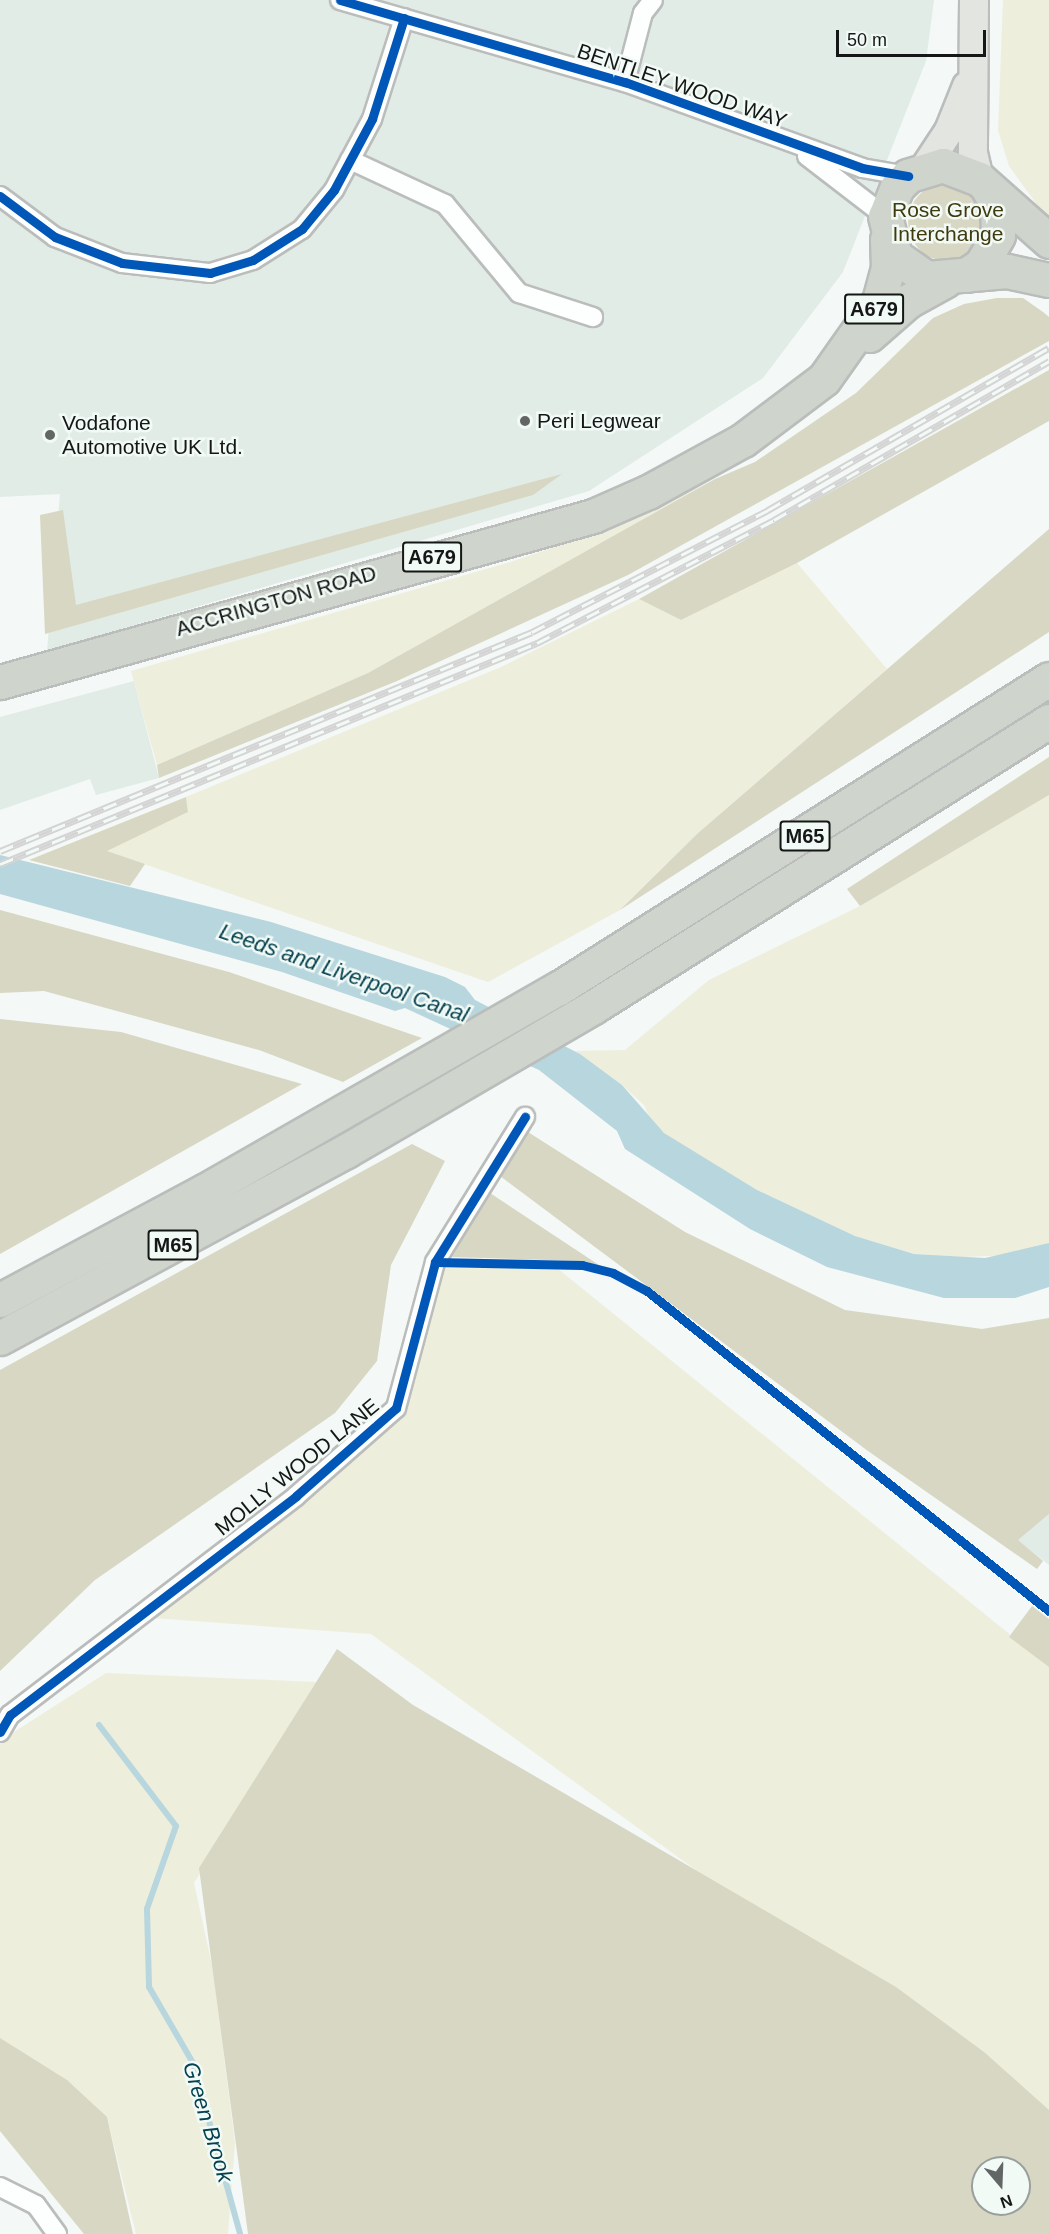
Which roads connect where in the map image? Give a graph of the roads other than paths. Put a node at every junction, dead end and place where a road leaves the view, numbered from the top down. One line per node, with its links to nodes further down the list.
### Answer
1 (340, 0): 4 (street, BENTLEY WOOD WAY)
2 (653, 0): 6 (street)
3 (974, 0): 5 (main road, A679)
4 (404, 18): 6 (street, BENTLEY WOOD WAY); 8 (street)
5 (973, 73): 9 (main road, A679); 10 (main road, A679)
6 (625, 82): 7 (street, BENTLEY WOOD WAY)
7 (780, 139): 9 (street, BENTLEY WOOD WAY); 12 (street, BENTLEY WOOD WAY)
8 (350, 160): 11 (street); 16 (street)
9 (916, 172): 10 (highway); 12 (highway, A679)
10 (983, 184): 13 (highway); 14 (highway, A679)
11 (0, 196)
12 (886, 227): 14 (highway, A679); 17 (highway, ACCRINGTON ROAD / A679)
13 (1049, 242)
14 (956, 278): 15 (highway, A679); 17 (highway, ACCRINGTON ROAD / A679)
15 (1049, 280)
16 (593, 317)
17 (833, 369): 19 (highway, ACCRINGTON ROAD / A679)
18 (1049, 679): 22 (highway, M65)
19 (0, 682)
20 (1049, 721): 23 (highway, M65)
21 (521, 1123): 24 (street, MOLLY WOOD LANE)
22 (0, 1300)
23 (0, 1338)
24 (0, 1732)
25 (0, 2187): 26 (street)
26 (57, 2234)

